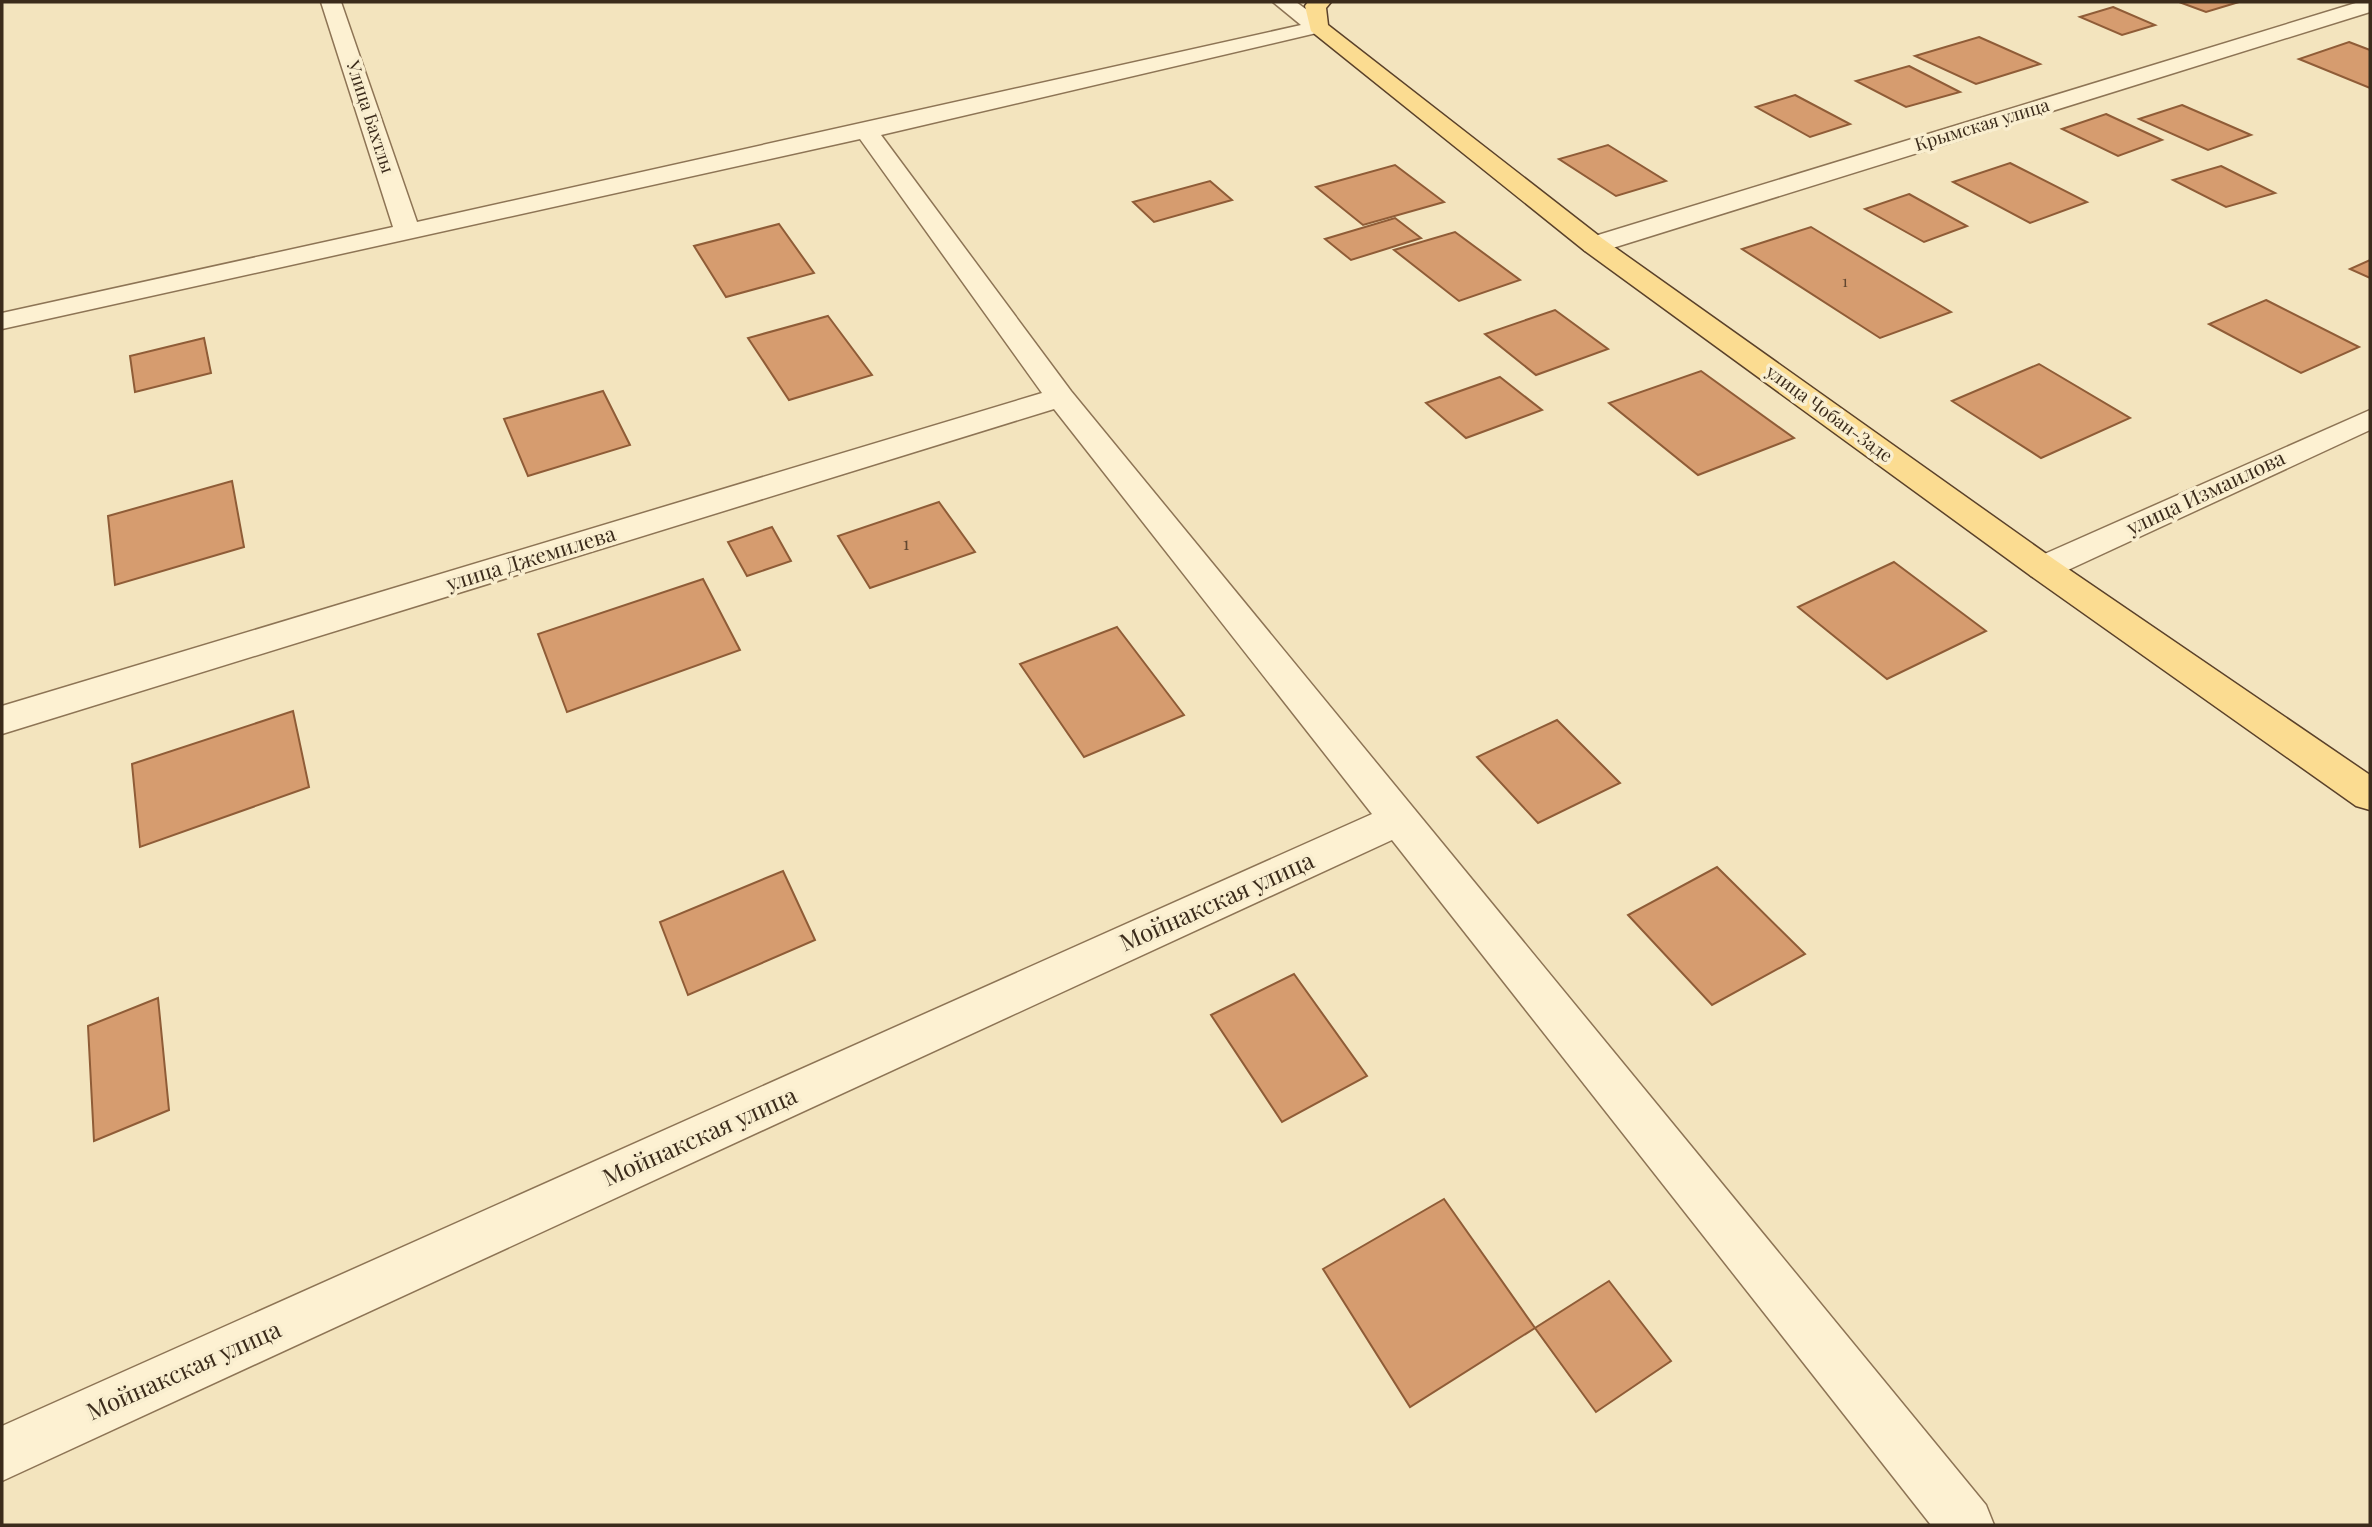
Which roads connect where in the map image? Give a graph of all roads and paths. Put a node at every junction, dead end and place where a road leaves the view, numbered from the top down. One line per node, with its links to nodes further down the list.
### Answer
1 (331, 2): 6 (street, Улица Бахтлы)
2 (1283, 2): 4 (street)
3 (2370, 5): 7 (street, Крымская улица)
4 (1318, 12): 5 (street); 7 (main road, улица Чобан-Заде)
5 (866, 131): 6 (street); 9 (street)
6 (408, 232): 8 (street)
7 (1594, 245): 11 (main road, улица Чобан-Заде)
8 (2, 321)
9 (1060, 397): 12 (street, улица Джемилева); 14 (street)
10 (2370, 419): 11 (street, улица Измаилова)
11 (2043, 568): 13 (main road, улица Чобан-Заде)
12 (2, 720)
13 (2370, 796)
14 (1399, 819): 15 (street, Мойнакская улица); 16 (street)
15 (2, 1454)
16 (1966, 1525)

